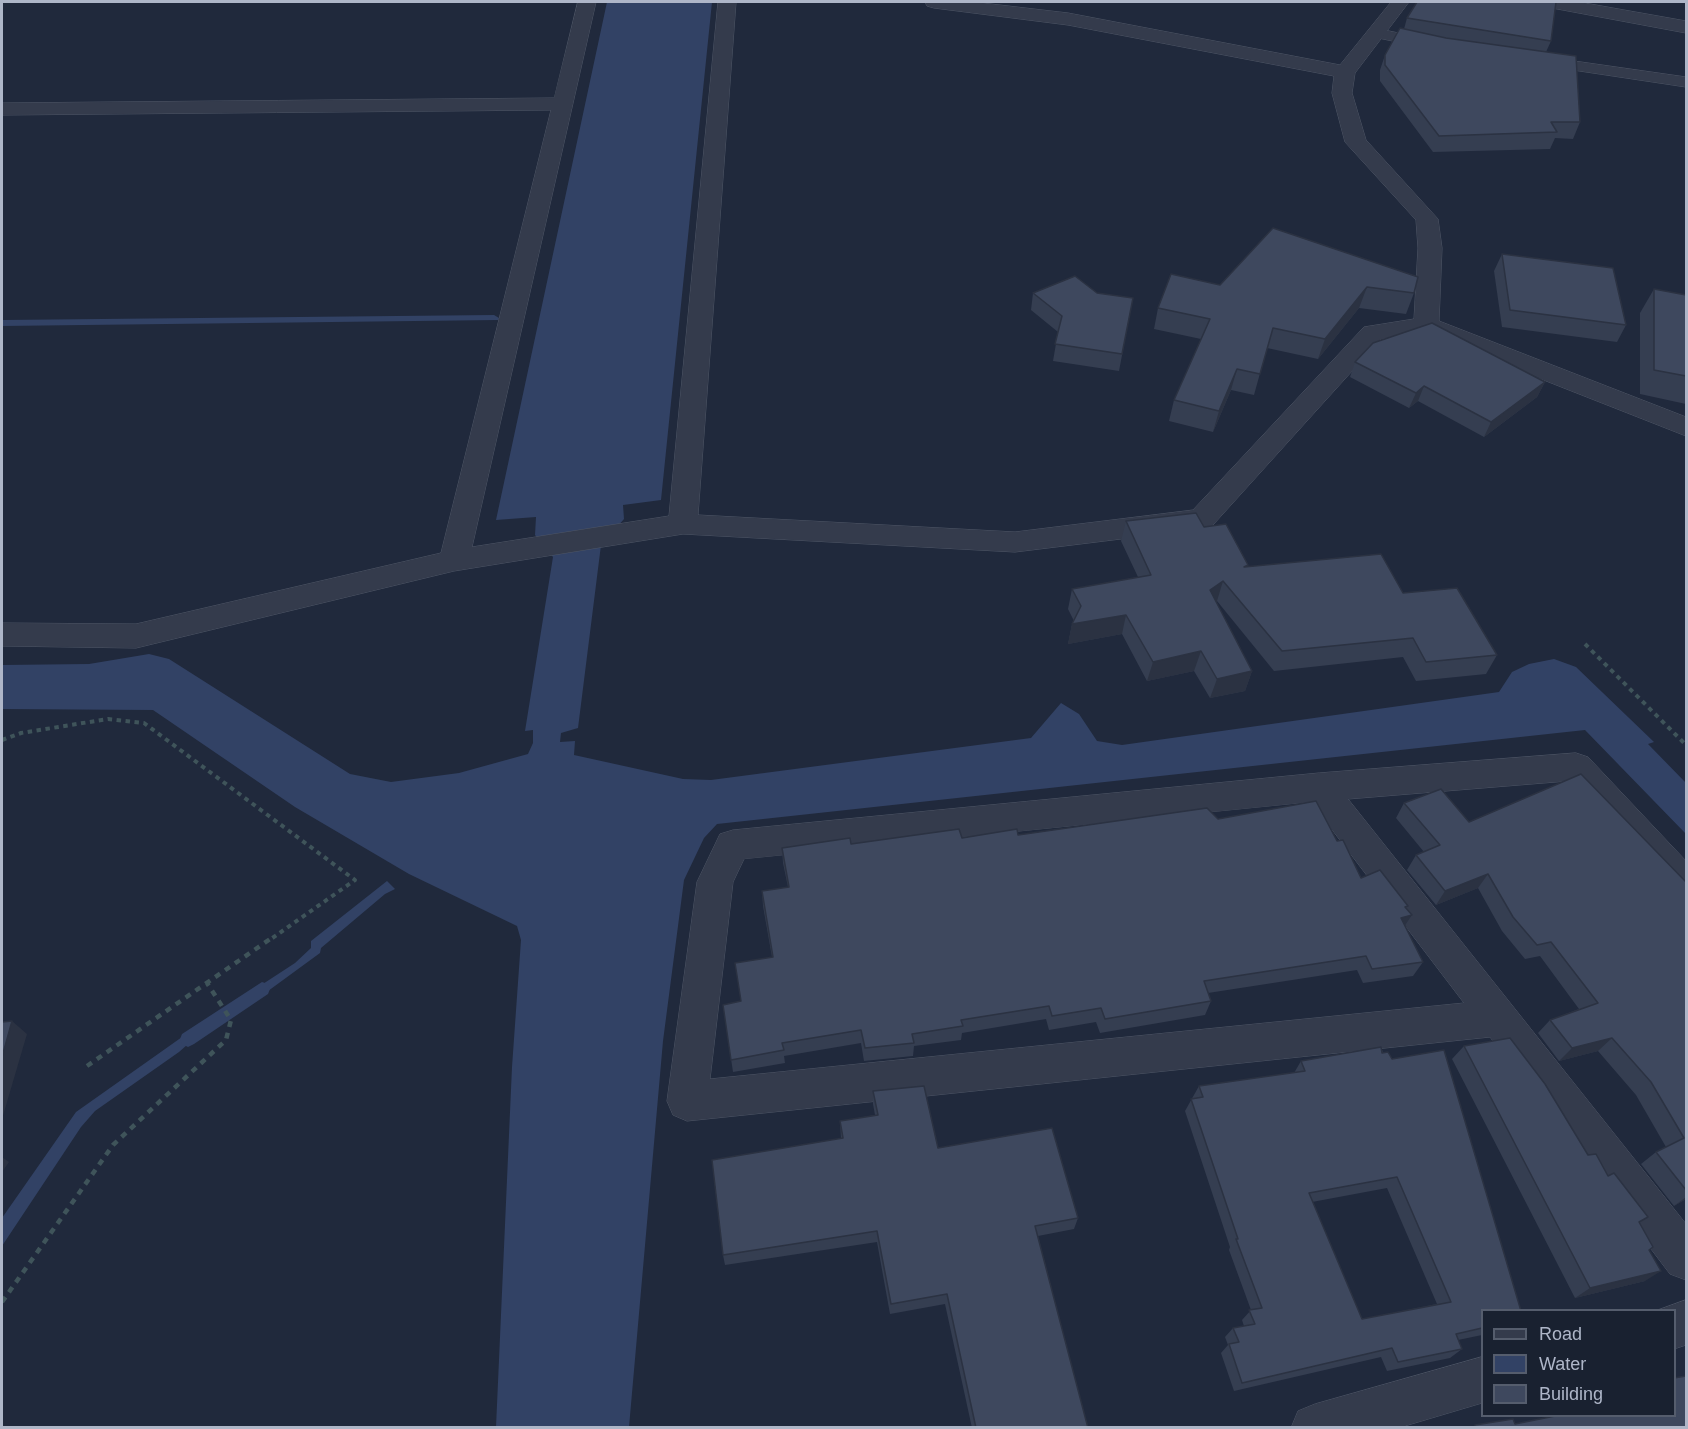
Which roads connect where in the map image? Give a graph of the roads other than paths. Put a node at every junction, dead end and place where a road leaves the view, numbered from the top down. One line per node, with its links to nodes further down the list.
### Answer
1 (587, 2): 12 (street)
2 (727, 2): 16 (street)
3 (934, 2): 10 (street)
4 (1400, 2): 7 (street)
5 (1552, 2): 6 (street)
6 (1686, 27)
7 (1375, 33): 8 (lane); 10 (street)
8 (1442, 46)
9 (1523, 58): 11 (lane)
10 (1345, 72): 14 (street)
11 (1686, 82)
12 (563, 104): 13 (street); 17 (street)
13 (2, 109)
14 (1426, 325): 15 (street); 16 (street)
15 (1686, 427)
16 (683, 524): 17 (street)
17 (454, 560): 18 (street)
18 (2, 635)
19 (1319, 787): 20 (street); 21 (street); 21 (street)
20 (1686, 885)
21 (1499, 1018): 22 (street)
22 (1686, 1258)
23 (1481, 1380): 24 (street)
24 (1315, 1428)

